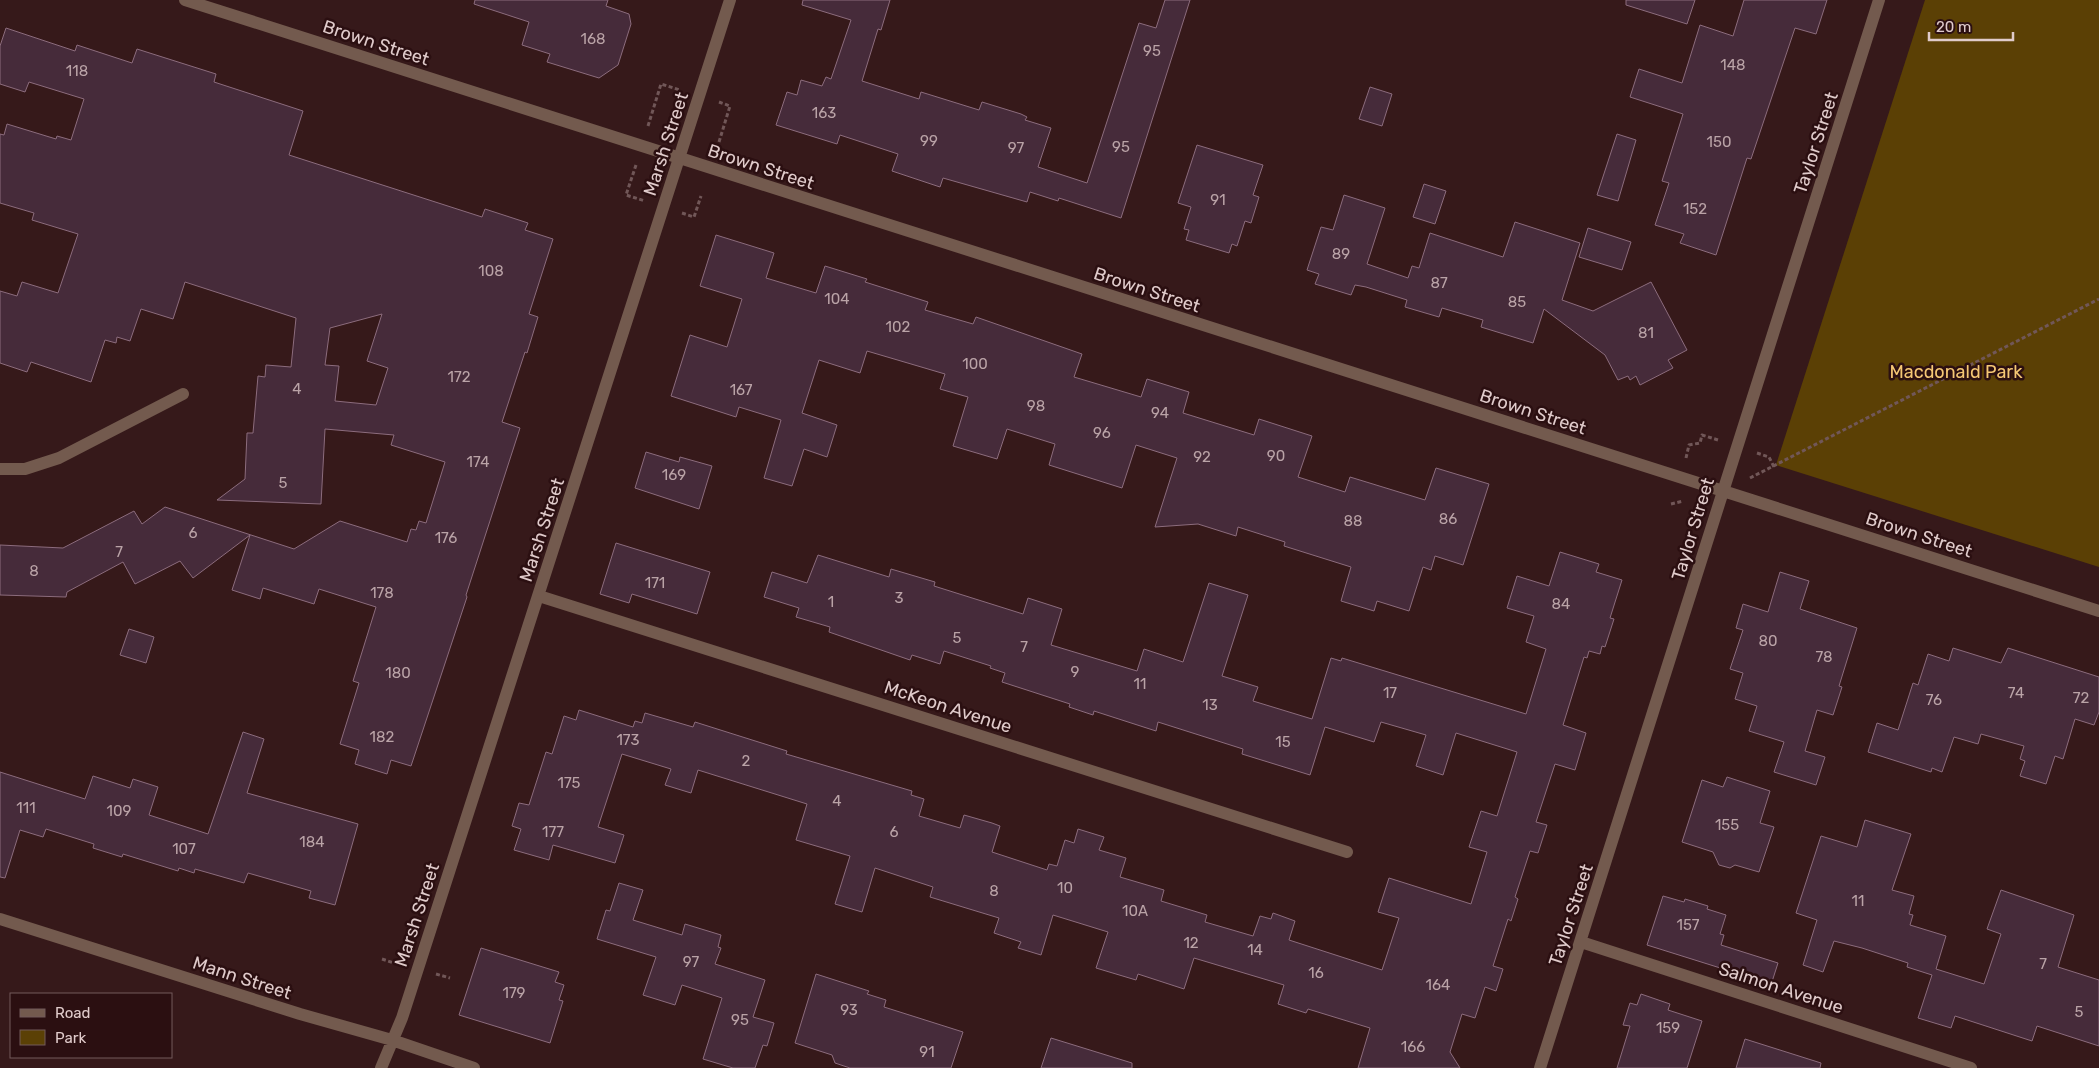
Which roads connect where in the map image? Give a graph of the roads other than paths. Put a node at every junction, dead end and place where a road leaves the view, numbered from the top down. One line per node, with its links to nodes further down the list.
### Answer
1 (185, 0): 4 (street, Brown Street)
2 (730, 0): 4 (street, Marsh Street)
3 (1879, 0): 7 (street, Taylor Street)
4 (680, 159): 7 (street, Brown Street); 8 (street, Marsh Street)
5 (183, 394): 6 (street)
6 (0, 469)
7 (1723, 492): 9 (street, Brown Street); 12 (street, Taylor Street)
8 (539, 596): 10 (street, McKeon Avenue); 13 (street, Marsh Street)
9 (2099, 611)
10 (1347, 852)
11 (0, 919): 13 (street, Mann Street)
12 (1581, 942): 16 (street, Taylor Street); 17 (street, Salmon Avenue)
13 (392, 1040): 14 (street, Marsh Street); 15 (street, Mann Street)
14 (381, 1068)
15 (474, 1068)
16 (1540, 1068)
17 (1971, 1068)

